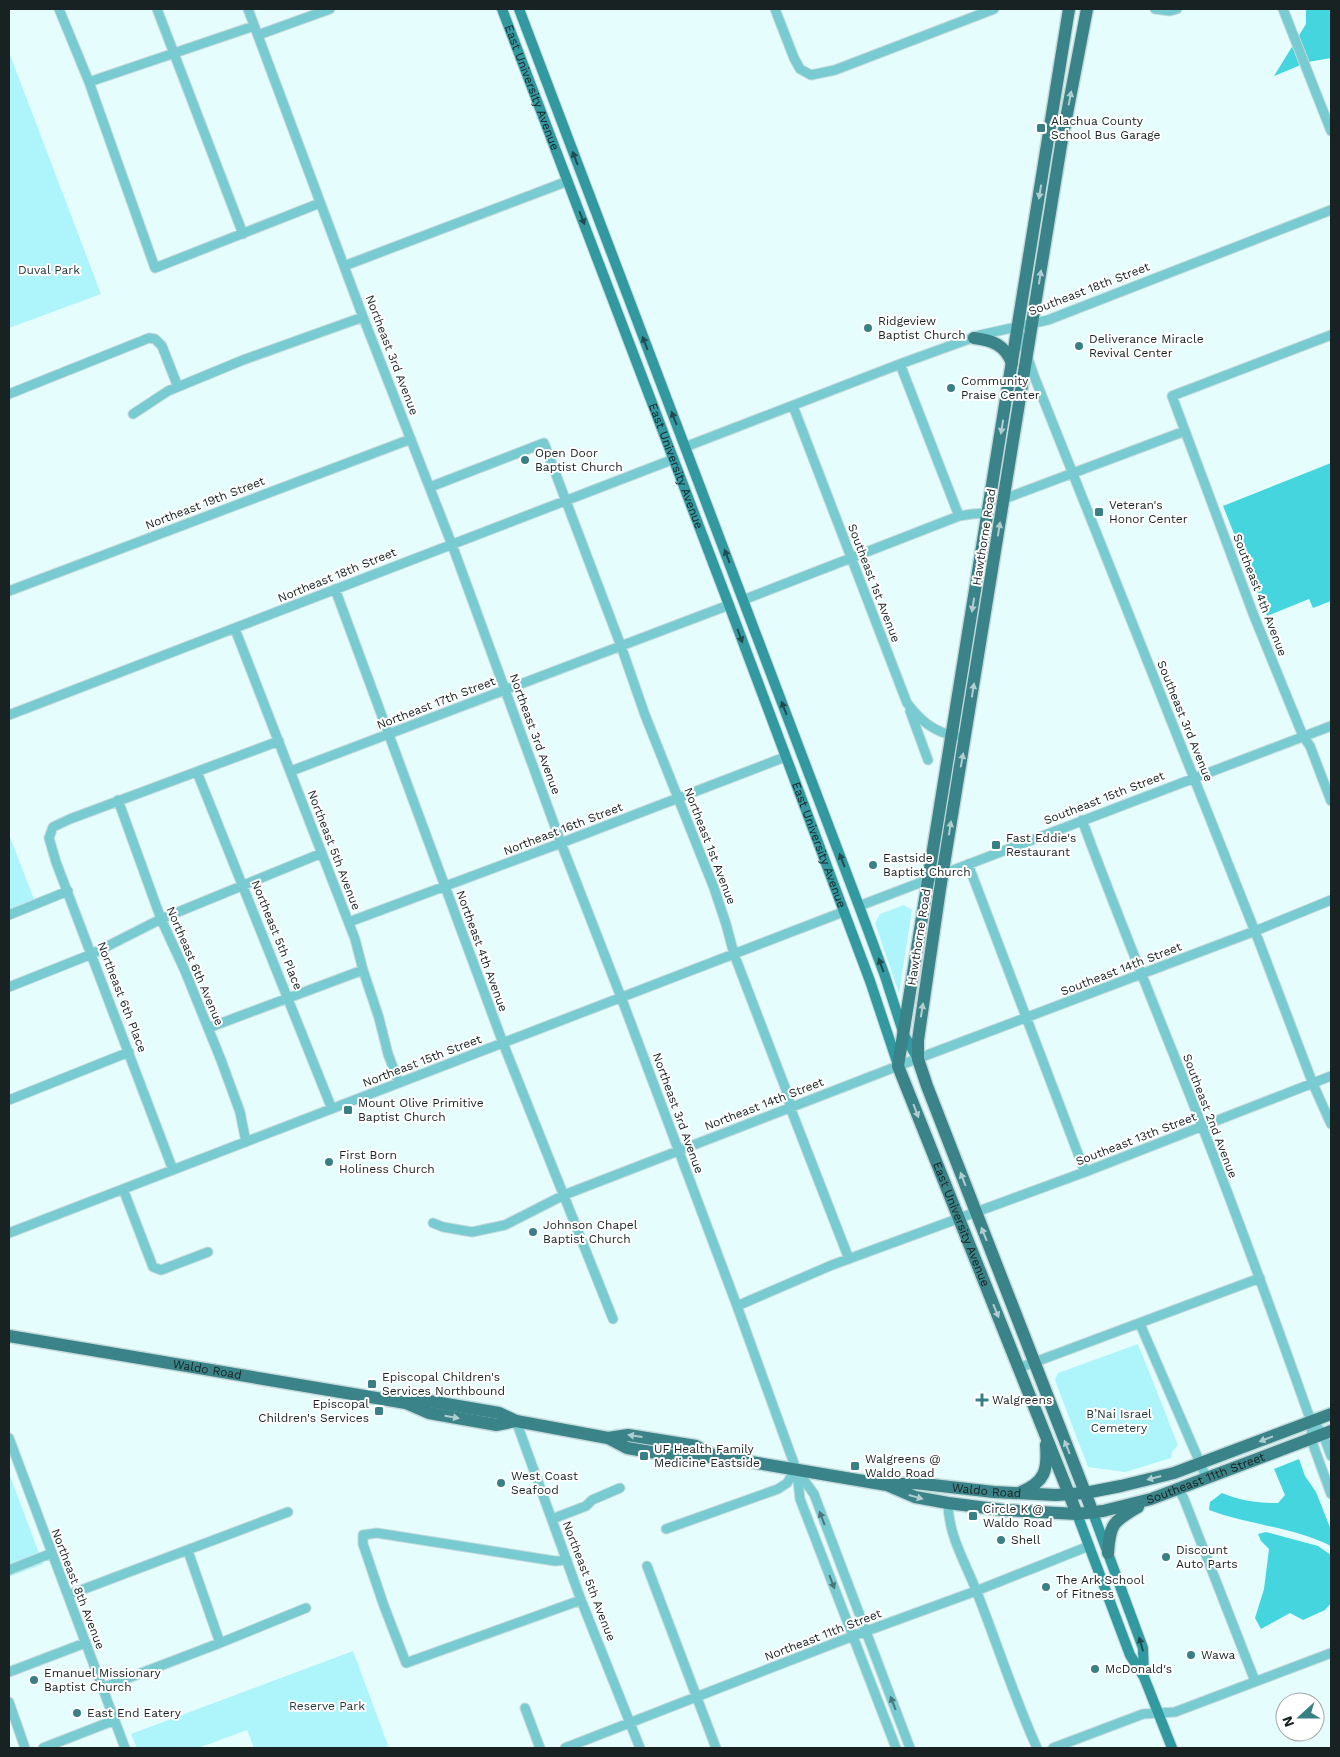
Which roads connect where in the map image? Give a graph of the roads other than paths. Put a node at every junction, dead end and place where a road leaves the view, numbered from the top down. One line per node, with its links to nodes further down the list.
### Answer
1 (59, 9): 17 (street)
2 (157, 9): 16 (street)
3 (248, 9): 14 (street, Northeast 3rd Avenue)
4 (330, 9): 15 (street)
5 (502, 9): 20 (main road, East University Avenue)
6 (519, 9): 19 (main road, East University Avenue, one-way to 6)
7 (775, 9): 8 (street)
8 (994, 9)
9 (1069, 9): 29 (highway, Hawthorne Road, one-way to 29)
10 (1087, 9): 28 (highway, Hawthorne Road, one-way to 10)
11 (1156, 9): 12 (street)
12 (1177, 9)
13 (1283, 9): 18 (street)
14 (254, 26): 15 (street, Northeast 3rd Avenue); 16 (street)
15 (258, 35): 21 (street, Northeast 3rd Avenue)
16 (174, 52): 17 (street); 23 (street)
17 (89, 82): 23 (street)
18 (1331, 131)
19 (582, 175): 20 (main road); 25 (main road, East University Avenue)
20 (568, 181): 24 (street); 26 (main road, East University Avenue, one-way to 26)
21 (320, 203): 23 (street); 24 (street, Northeast 3rd Avenue)
22 (1331, 210): 28 (street, Southeast 18th Street)
23 (243, 234)
24 (344, 266): 27 (street, Northeast 3rd Avenue)
25 (630, 301): 26 (main road); 41 (main road, East University Avenue, one-way to 25)
26 (616, 307): 42 (main road, East University Avenue)
27 (363, 317): 35 (street); 40 (street, Northeast 3rd Avenue)
28 (1032, 325): 29 (street, Southeast 18th Street); 32 (highway, Hawthorne Road)
29 (1018, 327): 31 (street, Southeast 18th Street); 32 (street, Southeast 3rd Avenue); 33 (highway, Hawthorne Road)
30 (1331, 335): 39 (street, Southeast 4th Avenue)
31 (974, 338): 33 (highway); 34 (street, Southeast 18th Street)
32 (1027, 358): 43 (street, Southeast 3rd Avenue); 45 (highway, Hawthorne Road)
33 (1012, 363): 47 (highway, Hawthorne Road, one-way to 47)
34 (900, 364): 37 (street, Southeast 18th Street); 48 (street)
35 (178, 387): 36 (street); 38 (street)
36 (9, 394)
37 (793, 406): 41 (street, Southeast 18th Street); 50 (street, Southeast 1st Avenue)
38 (133, 414)
39 (1185, 431): 43 (street); 63 (street, Southeast 4th Avenue)
40 (411, 439): 44 (street, Northeast 3rd Avenue); 52 (street, Northeast 19th Street)
41 (685, 447): 42 (main road); 53 (main road, East University Avenue, one-way to 41)
42 (674, 460): 46 (street, Northeast 18th Street); 54 (main road, East University Avenue)
43 (1073, 474): 45 (street); 71 (street, Southeast 3rd Avenue)
44 (430, 488): 46 (street, Northeast 1st Avenue); 49 (street, Northeast 3rd Avenue)
45 (1004, 499): 64 (highway, Hawthorne Road, one-way to 45)
46 (566, 500): 49 (street, Northeast 18th Street); 56 (street, Northeast 1st Avenue)
47 (988, 513): 48 (street); 62 (highway, Hawthorne Road, one-way to 62)
48 (958, 516): 50 (street)
49 (452, 544): 51 (street, Northeast 18th Street); 57 (street, Northeast 3rd Avenue)
50 (851, 558): 53 (street); 58 (street, Southeast 1st Avenue)
51 (335, 589): 55 (street, Northeast 18th Street); 61 (street, Northeast 4th Avenue)
52 (9, 591)
53 (743, 600): 54 (main road); 66 (main road, East University Avenue, one-way to 53)
54 (729, 605): 56 (street, Northeast 17th Street); 67 (main road, East University Avenue, one-way to 67)
55 (235, 629): 59 (street, Northeast 18th Street); 65 (street, Northeast 5th Avenue)
56 (621, 646): 57 (street, Northeast 17th Street); 72 (street, Northeast 1st Avenue)
57 (505, 690): 61 (street, Northeast 17th Street); 76 (street, Northeast 3rd Avenue)
58 (907, 703): 62 (street, Southeast 1st Avenue); 68 (street)
59 (9, 716)
60 (1331, 726): 63 (street, Southeast 15th Street)
61 (389, 734): 69 (street, Northeast 17th Street); 82 (street, Northeast 4th Avenue)
62 (951, 735): 64 (street, Southeast 1st Avenue); 80 (highway, Hawthorne Road)
63 (1303, 736): 71 (street, Southeast 15th Street); 74 (street, Southeast 4th Avenue)
64 (965, 738): 79 (highway, Hawthorne Road, one-way to 64)
65 (279, 741): 69 (street, Northeast 5th Avenue); 70 (street)
66 (800, 750): 67 (main road); 85 (main road, East University Avenue, one-way to 66)
67 (785, 757): 72 (street, Northeast 16th Street); 86 (main road, East University Avenue)
68 (928, 760)
69 (291, 771): 77 (street, Northeast 5th Avenue)
70 (197, 772): 73 (street); 81 (street, Northeast 5th Place)
71 (1194, 777): 75 (street, Southeast 15th Street); 90 (street, Southeast 3rd Avenue)
72 (678, 798): 76 (street, Northeast 16th Street); 92 (street, Northeast 1st Avenue)
73 (118, 800): 83 (street, Northeast 6th Place); 88 (street, Northeast 6th Avenue)
74 (1331, 801)
75 (1082, 820): 78 (street, Southeast 15th Street); 94 (street, Southeast 2nd Avenue)
76 (561, 843): 82 (street, Northeast 16th Street); 97 (street, Northeast 3rd Avenue)
77 (322, 853): 81 (street); 89 (street, Northeast 5th Avenue)
78 (968, 864): 79 (street, Southeast 15th Street); 98 (street)
79 (943, 874): 80 (street, Southeast 15th Street); 103 (highway, Hawthorne Road, one-way to 79)
80 (929, 879): 85 (street, Southeast 15th Street); 100 (highway, Hawthorne Road)
81 (243, 885): 88 (street); 96 (street, Northeast 5th Place)
82 (445, 886): 89 (street, Northeast 16th Street); 101 (street, Northeast 4th Avenue)
83 (68, 891): 87 (street); 91 (street, Northeast 6th Place)
84 (1331, 900): 90 (street, Southeast 14th Street)
85 (859, 906): 86 (main road); 100 (main road, East University Avenue, one-way to 85)
86 (844, 912): 92 (street, Northeast 15th Street); 104 (main road, East University Avenue)
87 (9, 915)
88 (161, 919): 91 (street); 99 (street, Northeast 6th Avenue)
89 (349, 922): 93 (street, Northeast 5th Avenue)
90 (1255, 931): 94 (street, Southeast 14th Street); 107 (street, Southeast 3rd Avenue)
91 (92, 954): 95 (street); 102 (street, Northeast 6th Place)
92 (734, 954): 97 (street, Northeast 15th Street); 109 (street, Northeast 1st Avenue)
93 (363, 970): 96 (street); 106 (street, Northeast 5th Avenue)
94 (1141, 975): 98 (street, Southeast 14th Street); 112 (street, Southeast 2nd Avenue)
95 (9, 987)
96 (288, 997): 99 (street); 110 (street, Northeast 5th Place)
97 (621, 997): 101 (street, Northeast 15th Street); 114 (street, Northeast 3rd Avenue)
98 (1026, 1018): 103 (street, Southeast 14th Street); 116 (street)
99 (208, 1028): 113 (street, Northeast 6th Avenue)
100 (904, 1035): 103 (main road, East University Avenue); 104 (highway, Hawthorne Road)
101 (503, 1043): 106 (street, Northeast 15th Street); 118 (street, Northeast 4th Avenue)
102 (129, 1052): 108 (street); 115 (street, Northeast 6th Place)
103 (918, 1059): 104 (street, Northeast 14th Street); 119 (highway, East University Avenue, one-way to 103)
104 (898, 1066): 109 (street, Northeast 14th Street); 120 (highway, East University Avenue, one-way to 120)
105 (1331, 1076): 107 (street, Southeast 13th Street)
106 (399, 1083): 110 (street, Northeast 15th Street)
107 (1313, 1084): 111 (street, Southeast 3rd Avenue); 112 (street, Southeast 13th Street)
108 (9, 1100)
109 (790, 1107): 114 (street, Northeast 14th Street); 124 (street, Northeast 1st Avenue)
110 (332, 1109): 113 (street, Northeast 15th Street)
111 (1331, 1124)
112 (1202, 1127): 116 (street, Southeast 13th Street); 125 (street, Southeast 2nd Avenue)
113 (246, 1142): 115 (street, Northeast 15th Street)
114 (678, 1150): 118 (street, Northeast 14th Street); 126 (street, Northeast 3rd Avenue)
115 (173, 1170): 117 (street, Northeast 15th Street)
116 (1085, 1172): 119 (street, Southeast 13th Street)
117 (123, 1189): 122 (street, Northeast 15th Street); 123 (street)
118 (564, 1195): 121 (street); 127 (street, Northeast 4th Avenue)
119 (976, 1212): 120 (street, Southeast 13th Street); 131 (highway, East University Avenue, one-way to 119)
120 (959, 1219): 124 (street, Southeast 13th Street); 132 (highway, East University Avenue, one-way to 132)
121 (433, 1223)
122 (9, 1233)
123 (208, 1252)
124 (849, 1259): 126 (street, Southeast 13th Street)
125 (1260, 1278): 128 (street); 135 (street, Southeast 2nd Avenue)
126 (737, 1306): 141 (street, Northeast 3rd Avenue)
127 (613, 1319)
128 (1140, 1324): 131 (street); 140 (street)
129 (15, 1337): 130 (highway); 134 (highway, Waldo Road)
130 (9, 1343)
131 (1036, 1363): 132 (street); 146 (highway, East University Avenue, one-way to 131)
132 (1019, 1368): 136 (highway, East University Avenue)
133 (1331, 1414): 135 (highway, Southeast 11th Street)
134 (516, 1421): 141 (highway, Waldo Road); 155 (street, Northeast 5th Avenue)
135 (1312, 1421): 137 (street, Southeast 2nd Avenue); 140 (highway, Southeast 11th Street, one-way to 140)
136 (1044, 1432): 147 (highway); 148 (highway, East University Avenue)
137 (1322, 1435): 139 (street, Southeast 2nd Avenue); 142 (highway, Southeast 11th Street); 149 (street, Southeast 2nd Avenue)
138 (9, 1438): 161 (street, Northeast 8th Avenue)
139 (1331, 1456)
140 (1200, 1464): 142 (street); 146 (highway, Southeast 11th Street, one-way to 146)
141 (796, 1469): 143 (highway, Waldo Road); 156 (street); 158 (street, Northeast 3rd Avenue, one-way to 141); 160 (street, Northeast 3rd Avenue)
142 (1207, 1479): 145 (highway, Southeast 11th Street)
143 (886, 1485): 147 (highway, Waldo Road); 151 (highway, Waldo Road, one-way to 151)
144 (620, 1488): 155 (street)
145 (1178, 1490): 150 (highway, Southeast 11th Street); 177 (street)
146 (1085, 1492): 148 (highway, Waldo Road); 153 (highway, East University Avenue)
147 (1018, 1493): 148 (highway, Waldo Road)
148 (1069, 1494): 154 (highway, East University Avenue)
149 (1331, 1494)
150 (1150, 1499): 153 (highway, Southeast 11th Street); 162 (highway)
151 (948, 1503): 154 (highway, Waldo Road); 166 (street)
152 (288, 1512): 159 (street)
153 (1093, 1513): 154 (highway, Southeast 11th Street); 162 (main road, East University Avenue)
154 (1077, 1514): 157 (main road, East University Avenue)
155 (552, 1519): 163 (street, Northeast 5th Avenue)
156 (666, 1528)
157 (1089, 1546): 166 (street, Northeast 11th Street); 176 (main road, East University Avenue)
158 (834, 1548): 160 (street); 170 (street, Northeast 3rd Avenue)
159 (188, 1551): 167 (street); 173 (street)
160 (820, 1552): 171 (street, Northeast 3rd Avenue, one-way to 171)
161 (52, 1553): 165 (street); 167 (street, Northeast 8th Avenue)
162 (1108, 1553): 176 (main road, East University Avenue, one-way to 162)
163 (567, 1560): 168 (street, Northeast 5th Avenue); 168 (street)
164 (647, 1566): 179 (street)
165 (9, 1570)
166 (976, 1591): 170 (street, Northeast 11th Street); 196 (street)
167 (68, 1595): 172 (street, Northeast 8th Avenue)
168 (581, 1600): 185 (street, Northeast 5th Avenue)
169 (306, 1608): 173 (street)
170 (865, 1631): 171 (street, Northeast 11th Street); 184 (street, Northeast 3rd Avenue, one-way to 170)
171 (852, 1636): 179 (street, Northeast 11th Street); 186 (street, Northeast 3rd Avenue)
172 (85, 1643): 175 (street); 178 (street, Northeast 8th Avenue)
173 (220, 1643): 178 (street)
174 (1331, 1653): 177 (street)
175 (9, 1672)
176 (1144, 1677): 182 (main road, East University Avenue)
177 (1255, 1681): 182 (street)
178 (102, 1688): 183 (street, Northeast 8th Avenue)
179 (697, 1696): 185 (street, Northeast 11th Street); 193 (street)
180 (9, 1702): 187 (street)
181 (525, 1708): 190 (street)
182 (1159, 1714): 197 (street); 198 (main road, East University Avenue)
183 (115, 1720): 188 (street); 189 (street, Northeast 8th Avenue)
184 (900, 1722): 186 (street); 195 (street, Northeast 3rd Avenue)
185 (630, 1723): 191 (street, Northeast 11th Street); 192 (street, Northeast 5th Avenue)
186 (888, 1727): 194 (street, Northeast 3rd Avenue)
187 (25, 1748)
188 (43, 1748)
189 (125, 1748)
190 (540, 1748)
191 (565, 1748)
192 (640, 1748)
193 (716, 1748)
194 (896, 1748)
195 (910, 1748)
196 (1037, 1748)
197 (1053, 1748)
198 (1172, 1748)

